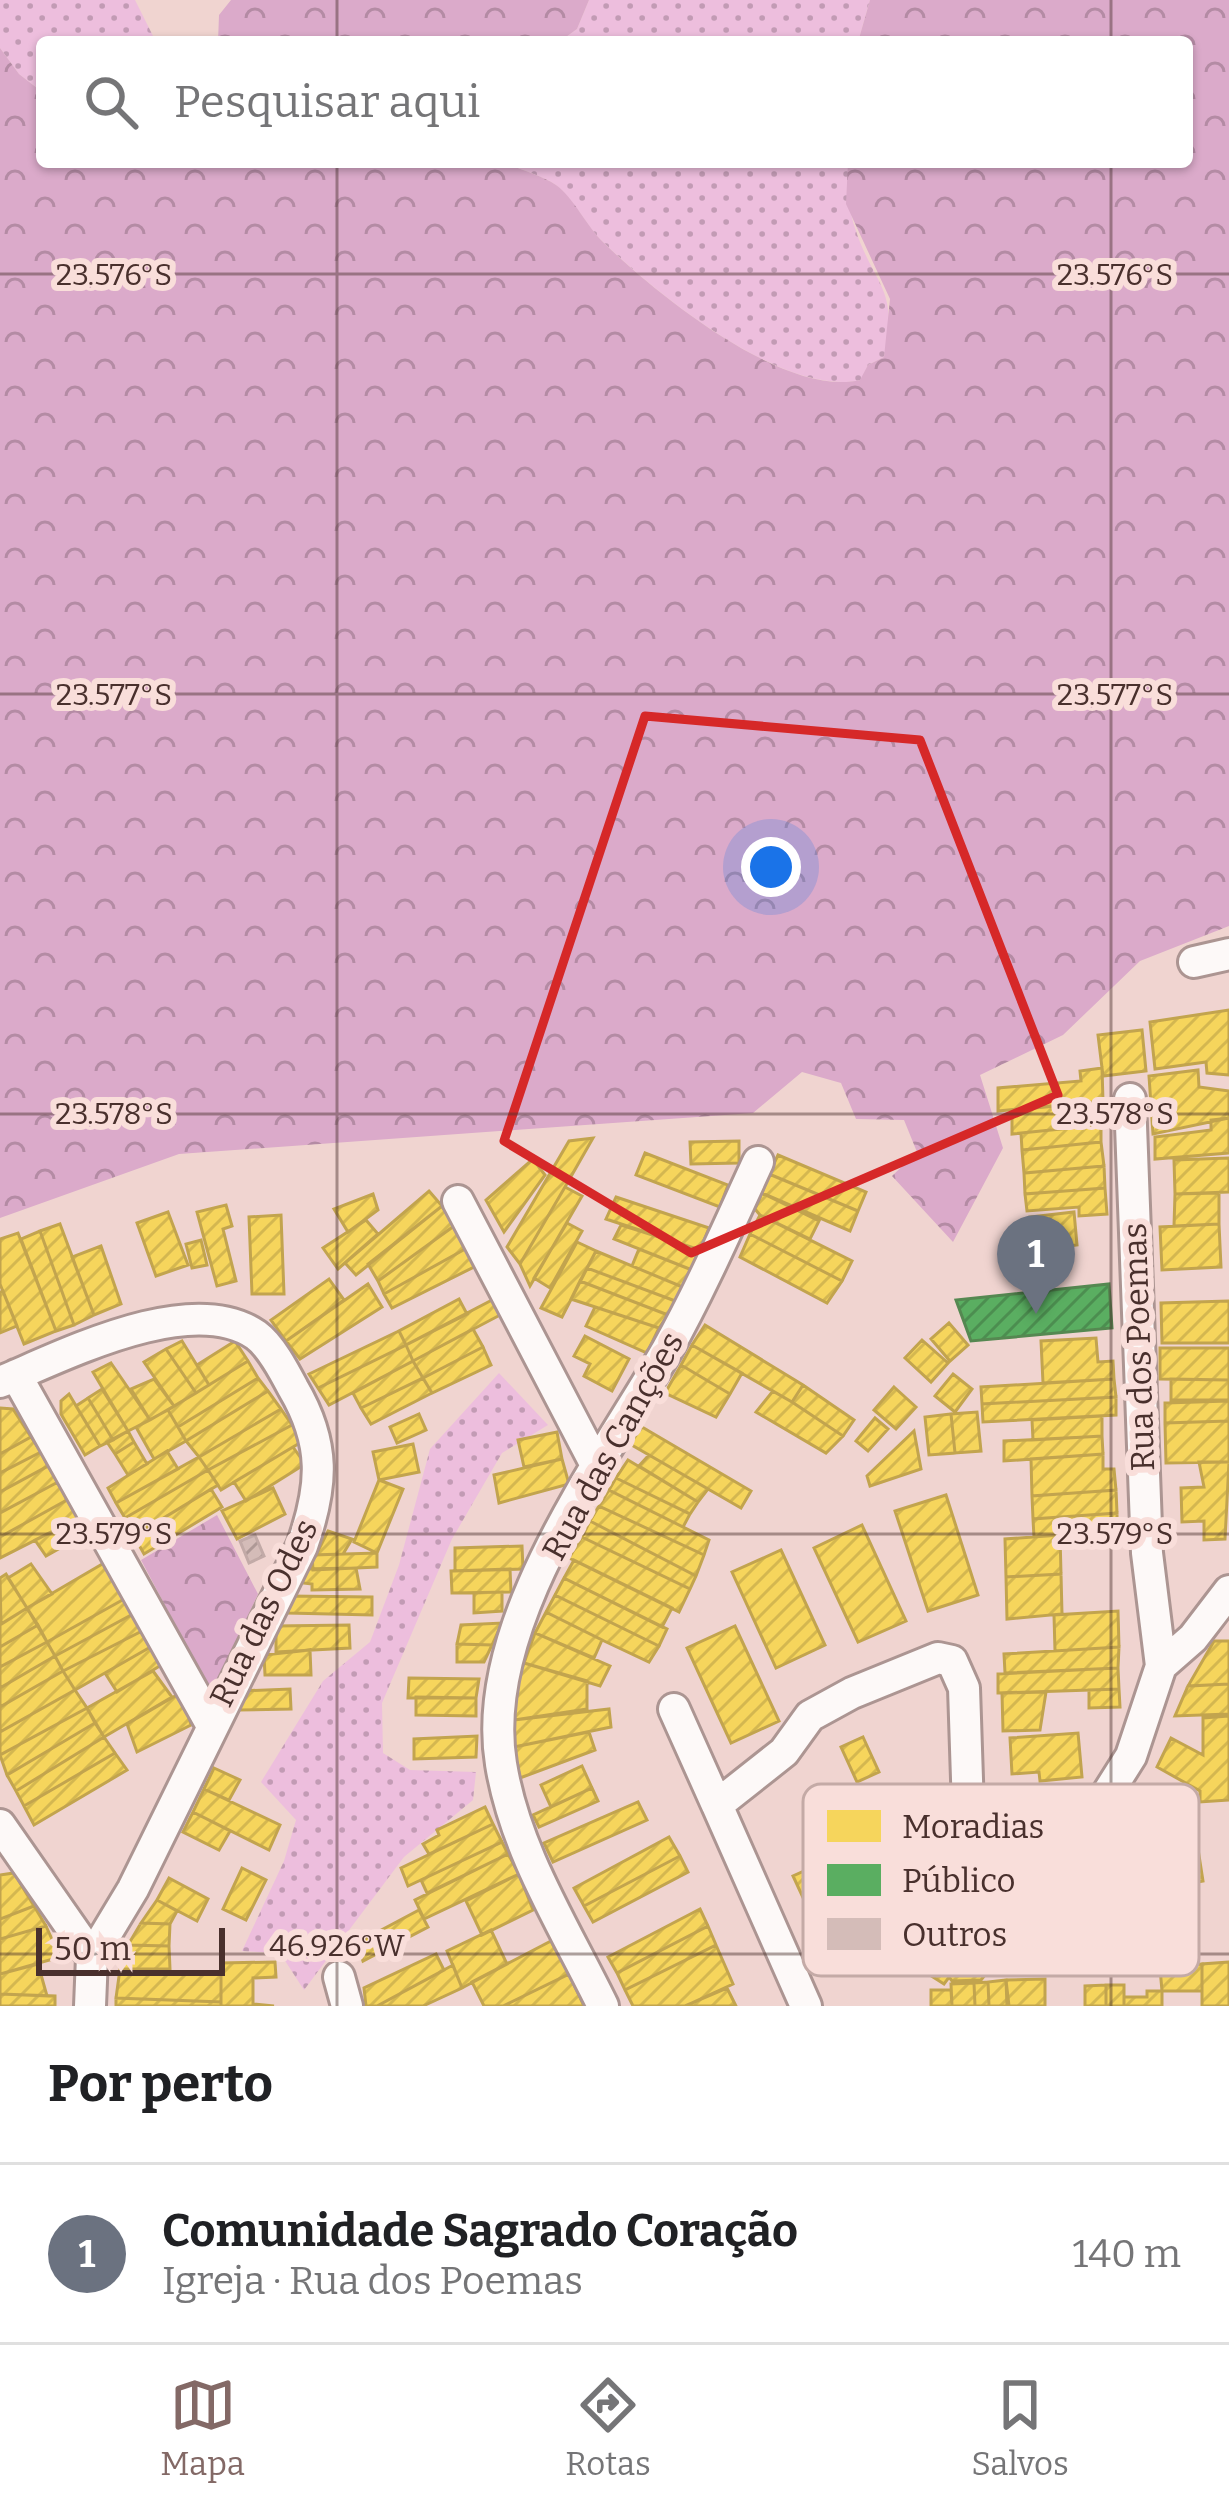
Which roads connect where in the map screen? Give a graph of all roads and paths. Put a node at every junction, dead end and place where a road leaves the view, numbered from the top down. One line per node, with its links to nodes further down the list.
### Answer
1 (1229, 954): 2 (street)
2 (1194, 962)
3 (1130, 1099): 9 (street, Rua dos Poemas)
4 (758, 1162): 7 (street, Rua das Canções)
5 (458, 1201): 7 (street)
6 (8, 1378): 11 (street); 11 (street, Rua das Odes)
7 (596, 1465): 18 (street, Rua das Canções)
8 (1229, 1591): 9 (street)
9 (1161, 1666): 13 (street)
10 (674, 1709): 14 (street)
11 (211, 1724): 16 (street, Rua das Odes)
12 (967, 1784): 14 (street)
13 (1114, 1784)
14 (717, 1805): 19 (street)
15 (0, 1826): 16 (street)
16 (92, 1957): 17 (street, Rua das Odes)
17 (90, 2006)
18 (603, 2006)
19 (806, 2006)

